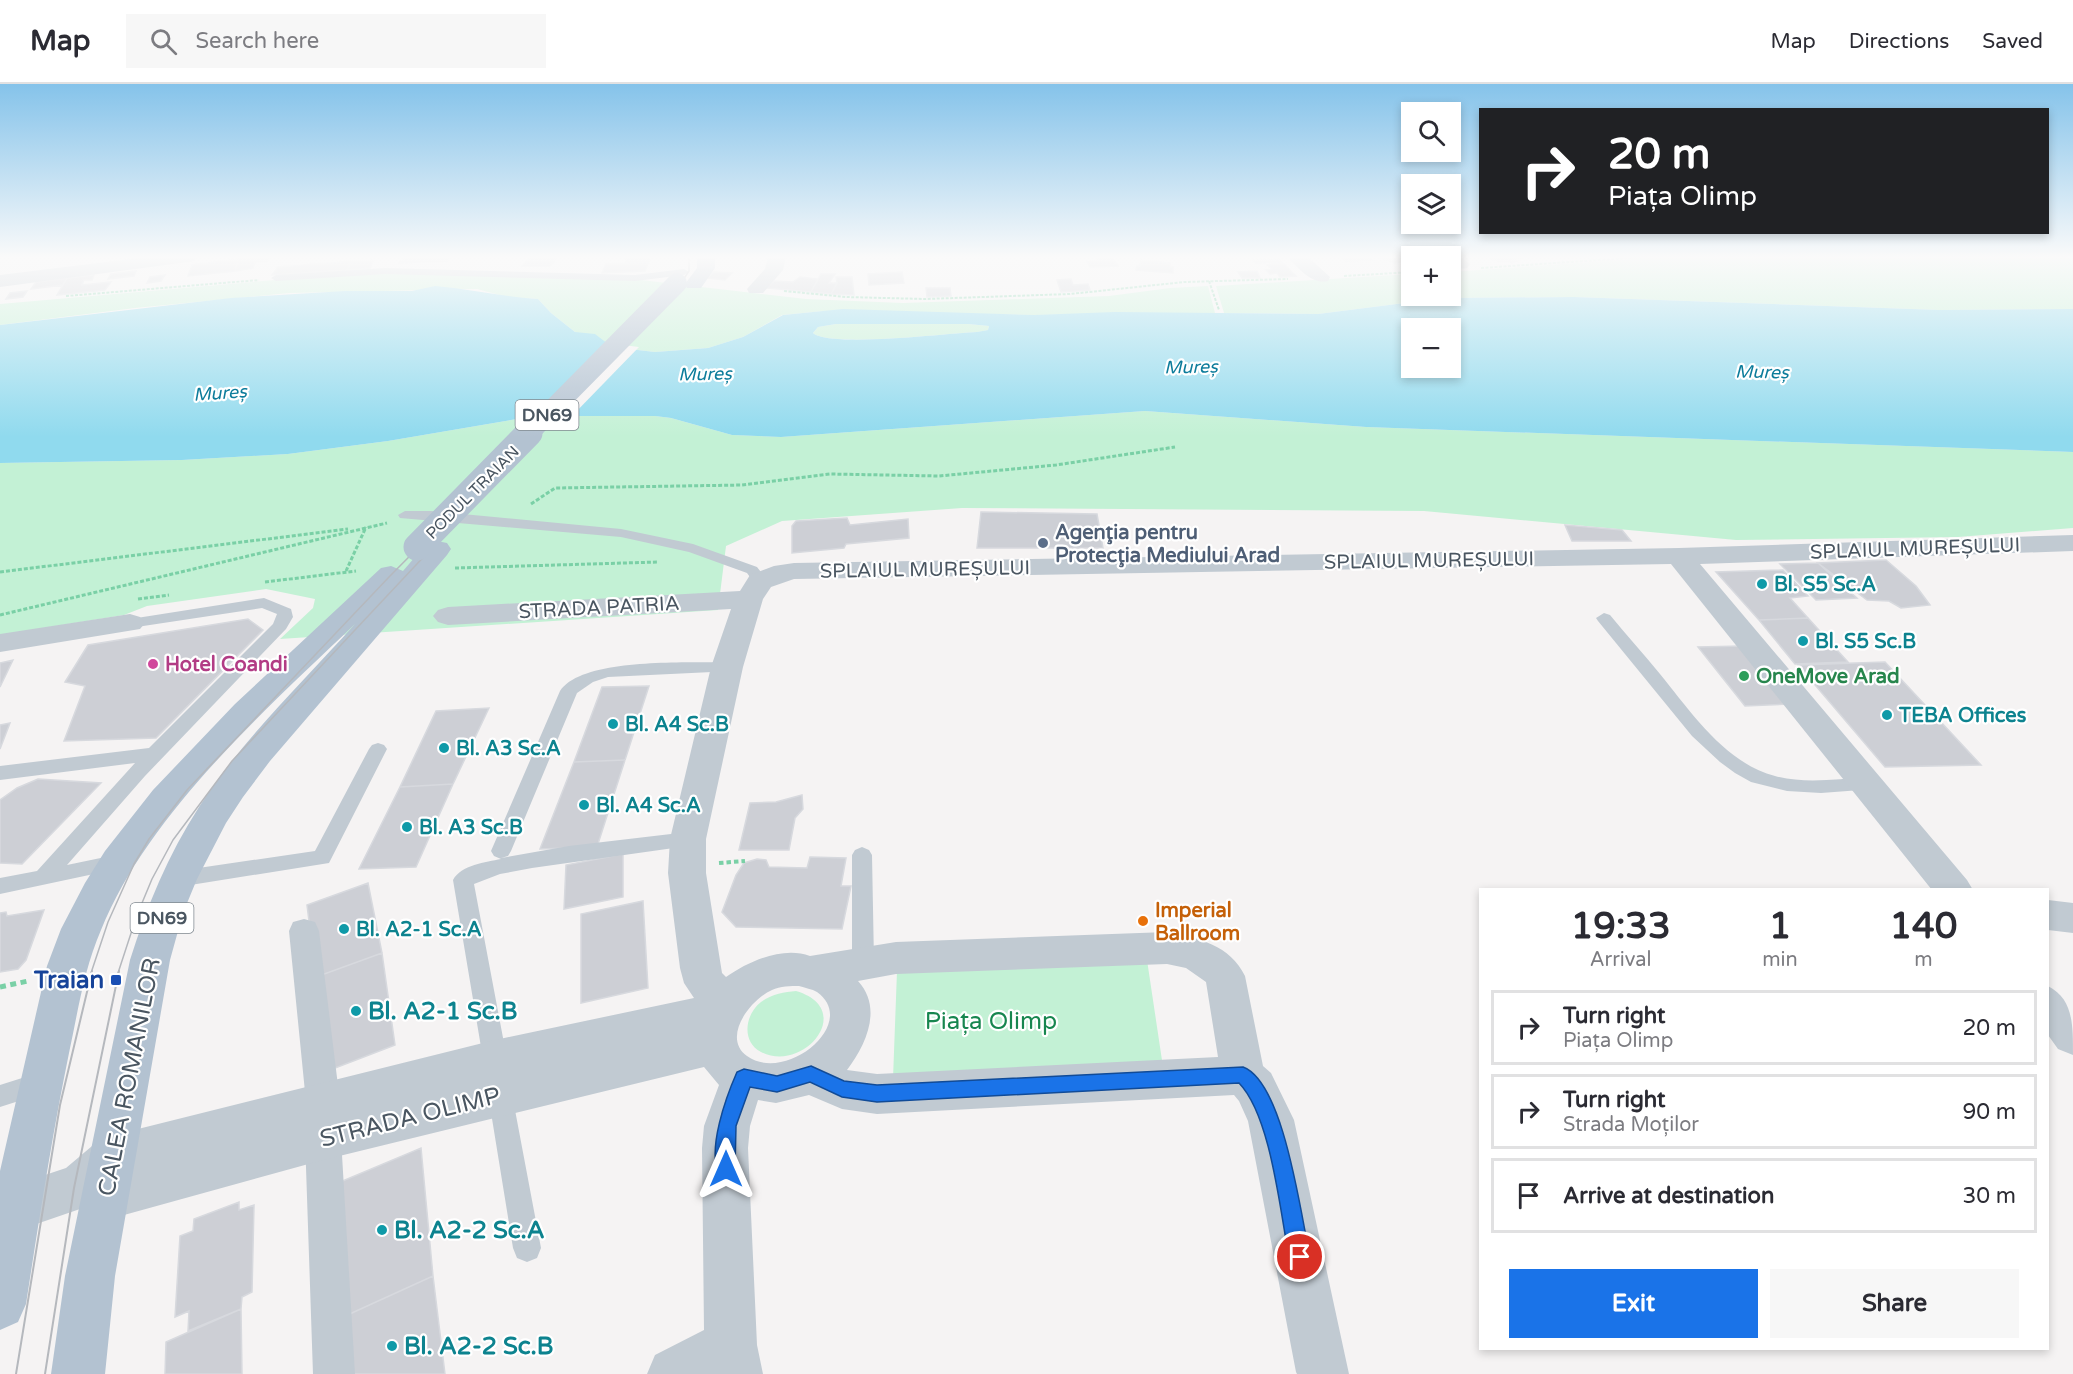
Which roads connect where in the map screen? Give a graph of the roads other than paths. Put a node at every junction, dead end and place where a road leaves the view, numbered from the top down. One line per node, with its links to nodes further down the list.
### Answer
1 (643, 317): 3 (main road, PODUL TRAIAN / DN69)
2 (2073, 543): 4 (street, SPLAIUL MUREȘULUI)
3 (419, 545): 5 (lane); 18 (main road, DN69); 20 (main road, CALEA ROMANILOR / DN69)
4 (1678, 556): 5 (street, SPLAIUL MUREȘULUI); 14 (street)
5 (765, 584): 6 (street, STRADA PATRIA); 10 (street)
6 (448, 616)
7 (1604, 618): 14 (lane)
8 (130, 623): 9 (street); 12 (lane)
9 (0, 643)
10 (728, 667): 15 (street); 16 (lane)
11 (378, 749): 20 (lane)
12 (155, 754): 13 (lane); 19 (lane)
13 (0, 773)
14 (1867, 784): 22 (street)
15 (688, 839): 29 (street); 33 (lane)
16 (501, 851)
17 (862, 855): 26 (lane)
18 (115, 863): 19 (lane); 34 (main road, DN69)
19 (44, 877): 21 (lane)
20 (178, 879): 37 (main road, CALEA ROMANILOR / DN69)
21 (0, 885)
22 (1952, 888)
23 (2049, 915): 24 (street)
24 (2073, 918)
25 (304, 931): 36 (street)
26 (863, 962): 27 (street); 32 (street)
27 (815, 971): 29 (street); 31 (street)
28 (2049, 1005): 30 (street)
29 (728, 1034): 31 (street); 33 (street, STRADA OLIMP); 41 (street)
30 (2073, 1036)
31 (811, 1074): 32 (street)
32 (1243, 1075): 42 (street)
33 (497, 1077): 36 (street, STRADA OLIMP); 39 (lane)
34 (41, 1083): 35 (lane); 38 (main road, DN69)
35 (0, 1096)
36 (323, 1120): 37 (street, STRADA OLIMP); 44 (street)
37 (100, 1180): 38 (street, STRADA OLIMP); 43 (main road, CALEA ROMANILOR / DN69)
38 (16, 1207): 40 (main road, DN69)
39 (527, 1248)
40 (0, 1304)
41 (733, 1359): 45 (street)
42 (1323, 1372)
43 (78, 1374)
44 (334, 1374)
45 (674, 1374)

